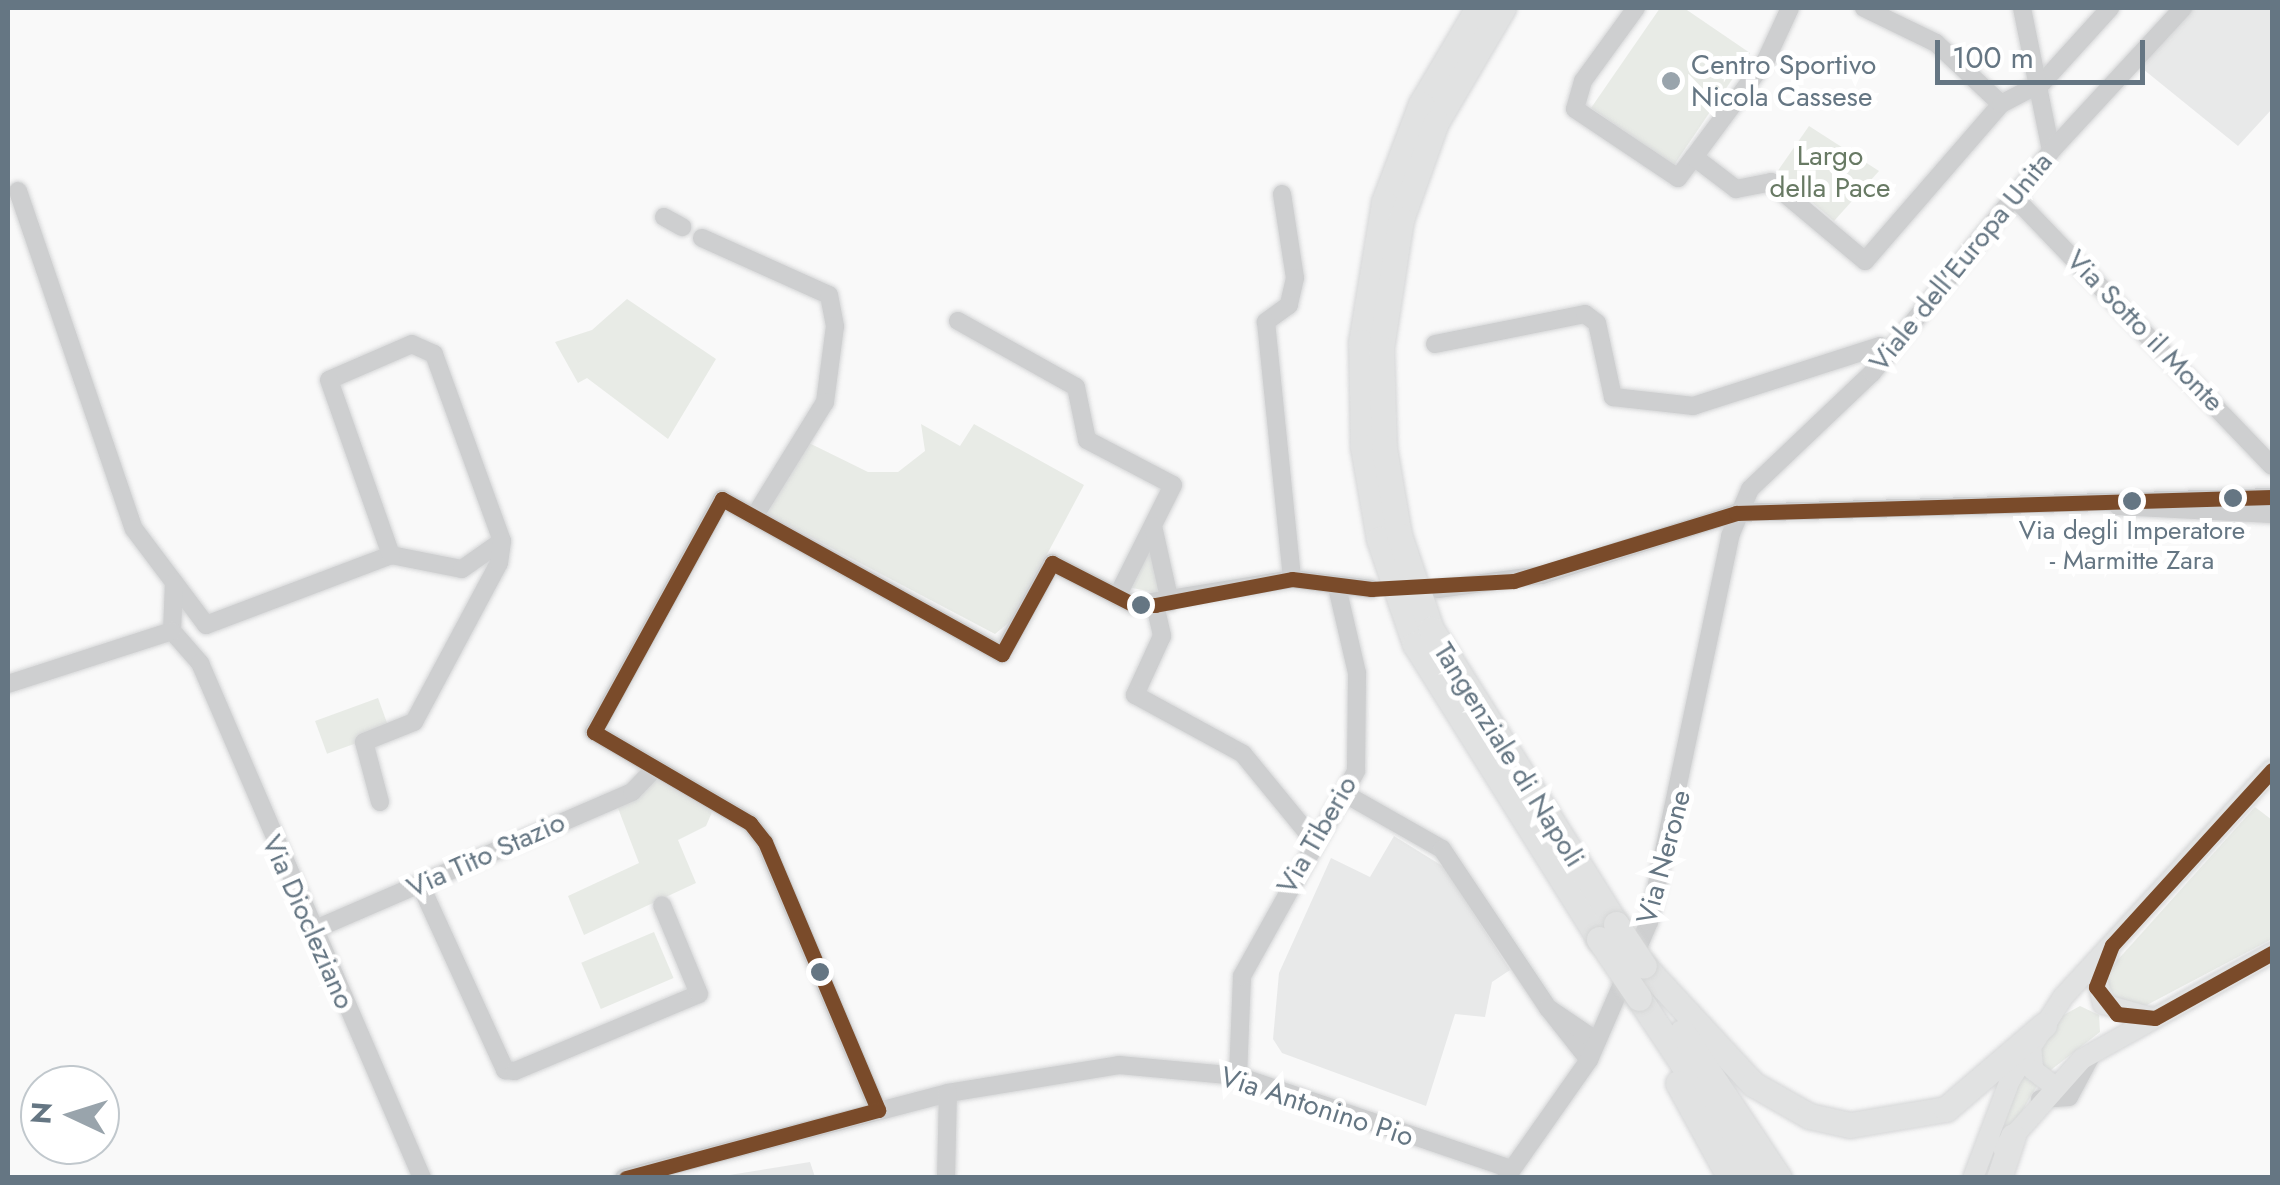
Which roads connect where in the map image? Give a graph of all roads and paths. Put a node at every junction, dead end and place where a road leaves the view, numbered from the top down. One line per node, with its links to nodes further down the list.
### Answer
1 (1478, 8): 51 (highway, Tangenziale di Napoli)
2 (1503, 8): 51 (highway, Tangenziale di Napoli)
3 (1636, 8): 12 (street)
4 (1790, 8): 12 (street)
5 (1865, 8): 10 (street)
6 (2023, 8): 9 (street)
7 (2110, 8): 9 (street)
8 (2183, 8): 11 (street, Viale dell'Europa Unita)
9 (2043, 82): 10 (street); 11 (street)
10 (2001, 104): 12 (street)
11 (2051, 151): 15 (street, Viale dell'Europa Unita)
12 (1694, 157)
13 (18, 190): 33 (street)
14 (1282, 194): 32 (street)
15 (2016, 198): 21 (street, Viale dell'Europa Unita); 22 (street, Via Sotto il Monte)
16 (664, 218): 17 (street)
17 (682, 227)
18 (702, 238): 28 (street)
19 (958, 321): 29 (street)
20 (1435, 344): 21 (street)
21 (1890, 351): 26 (street, Viale dell'Europa Unita)
22 (2272, 466)
23 (2272, 498): 24 (street); 25 (street)
24 (2118, 506): 25 (street); 26 (street)
25 (2249, 512): 27 (street)
26 (1736, 513): 36 (street); 59 (street, Via Nerone)
27 (2272, 514)
28 (754, 517): 37 (street); 43 (street)
29 (1153, 526): 37 (street); 38 (street)
30 (502, 541): 31 (street); 31 (street); 46 (street)
31 (391, 555): 39 (street)
32 (1292, 579): 34 (street); 38 (street)
33 (174, 582): 39 (street); 40 (street)
34 (1336, 587): 35 (street); 45 (street, Via Tiberio)
35 (1370, 589)
36 (1438, 589)
37 (1117, 596): 38 (street)
38 (1163, 604): 47 (street)
39 (206, 626): 41 (street)
40 (172, 631): 41 (street, Via Diocleziano); 42 (street)
41 (200, 663): 50 (street, Via Diocleziano)
42 (8, 684)
43 (654, 770): 48 (street, Via Tito Stazio); 64 (street)
44 (2272, 770): 52 (main road)
45 (1346, 794): 47 (street, Via Tiberio); 56 (street)
46 (380, 802)
47 (1314, 842): 61 (street, Via Tiberio)
48 (420, 884): 49 (street); 50 (street, Via Tito Stazio)
49 (662, 905)
50 (311, 931): 67 (street, Via Diocleziano)
51 (1608, 932): 54 (highway, Tangenziale di Napoli, bridge); 55 (highway, Tangenziale di Napoli, bridge)
52 (2112, 945): 57 (main road); 58 (main road)
53 (2272, 952): 57 (main road)
54 (1644, 966): 58 (highway); 72 (highway, Tangenziale di Napoli)
55 (1639, 998): 70 (highway); 71 (highway, Tangenziale di Napoli)
56 (1548, 1008): 59 (street); 60 (street)
57 (2155, 1018): 63 (main road)
58 (2037, 1035): 63 (main road); 73 (main road)
59 (1597, 1041): 60 (street, Via Nerone)
60 (1588, 1060): 66 (street, Via Nerone)
61 (1238, 1076): 62 (street, Via Antonino Pio); 66 (street, Via Antonino Pio)
62 (948, 1093): 64 (street, Via Antonino Pio); 69 (street)
63 (2054, 1094): 65 (main road)
64 (878, 1110): 68 (street, Via Antonino Pio)
65 (2012, 1136): 74 (main road); 75 (highway)
66 (1508, 1173)
67 (422, 1178)
68 (624, 1178)
69 (946, 1178)
70 (1730, 1178)
71 (1758, 1178)
72 (1780, 1178)
73 (1973, 1178)
74 (1988, 1178)
75 (2000, 1178)

